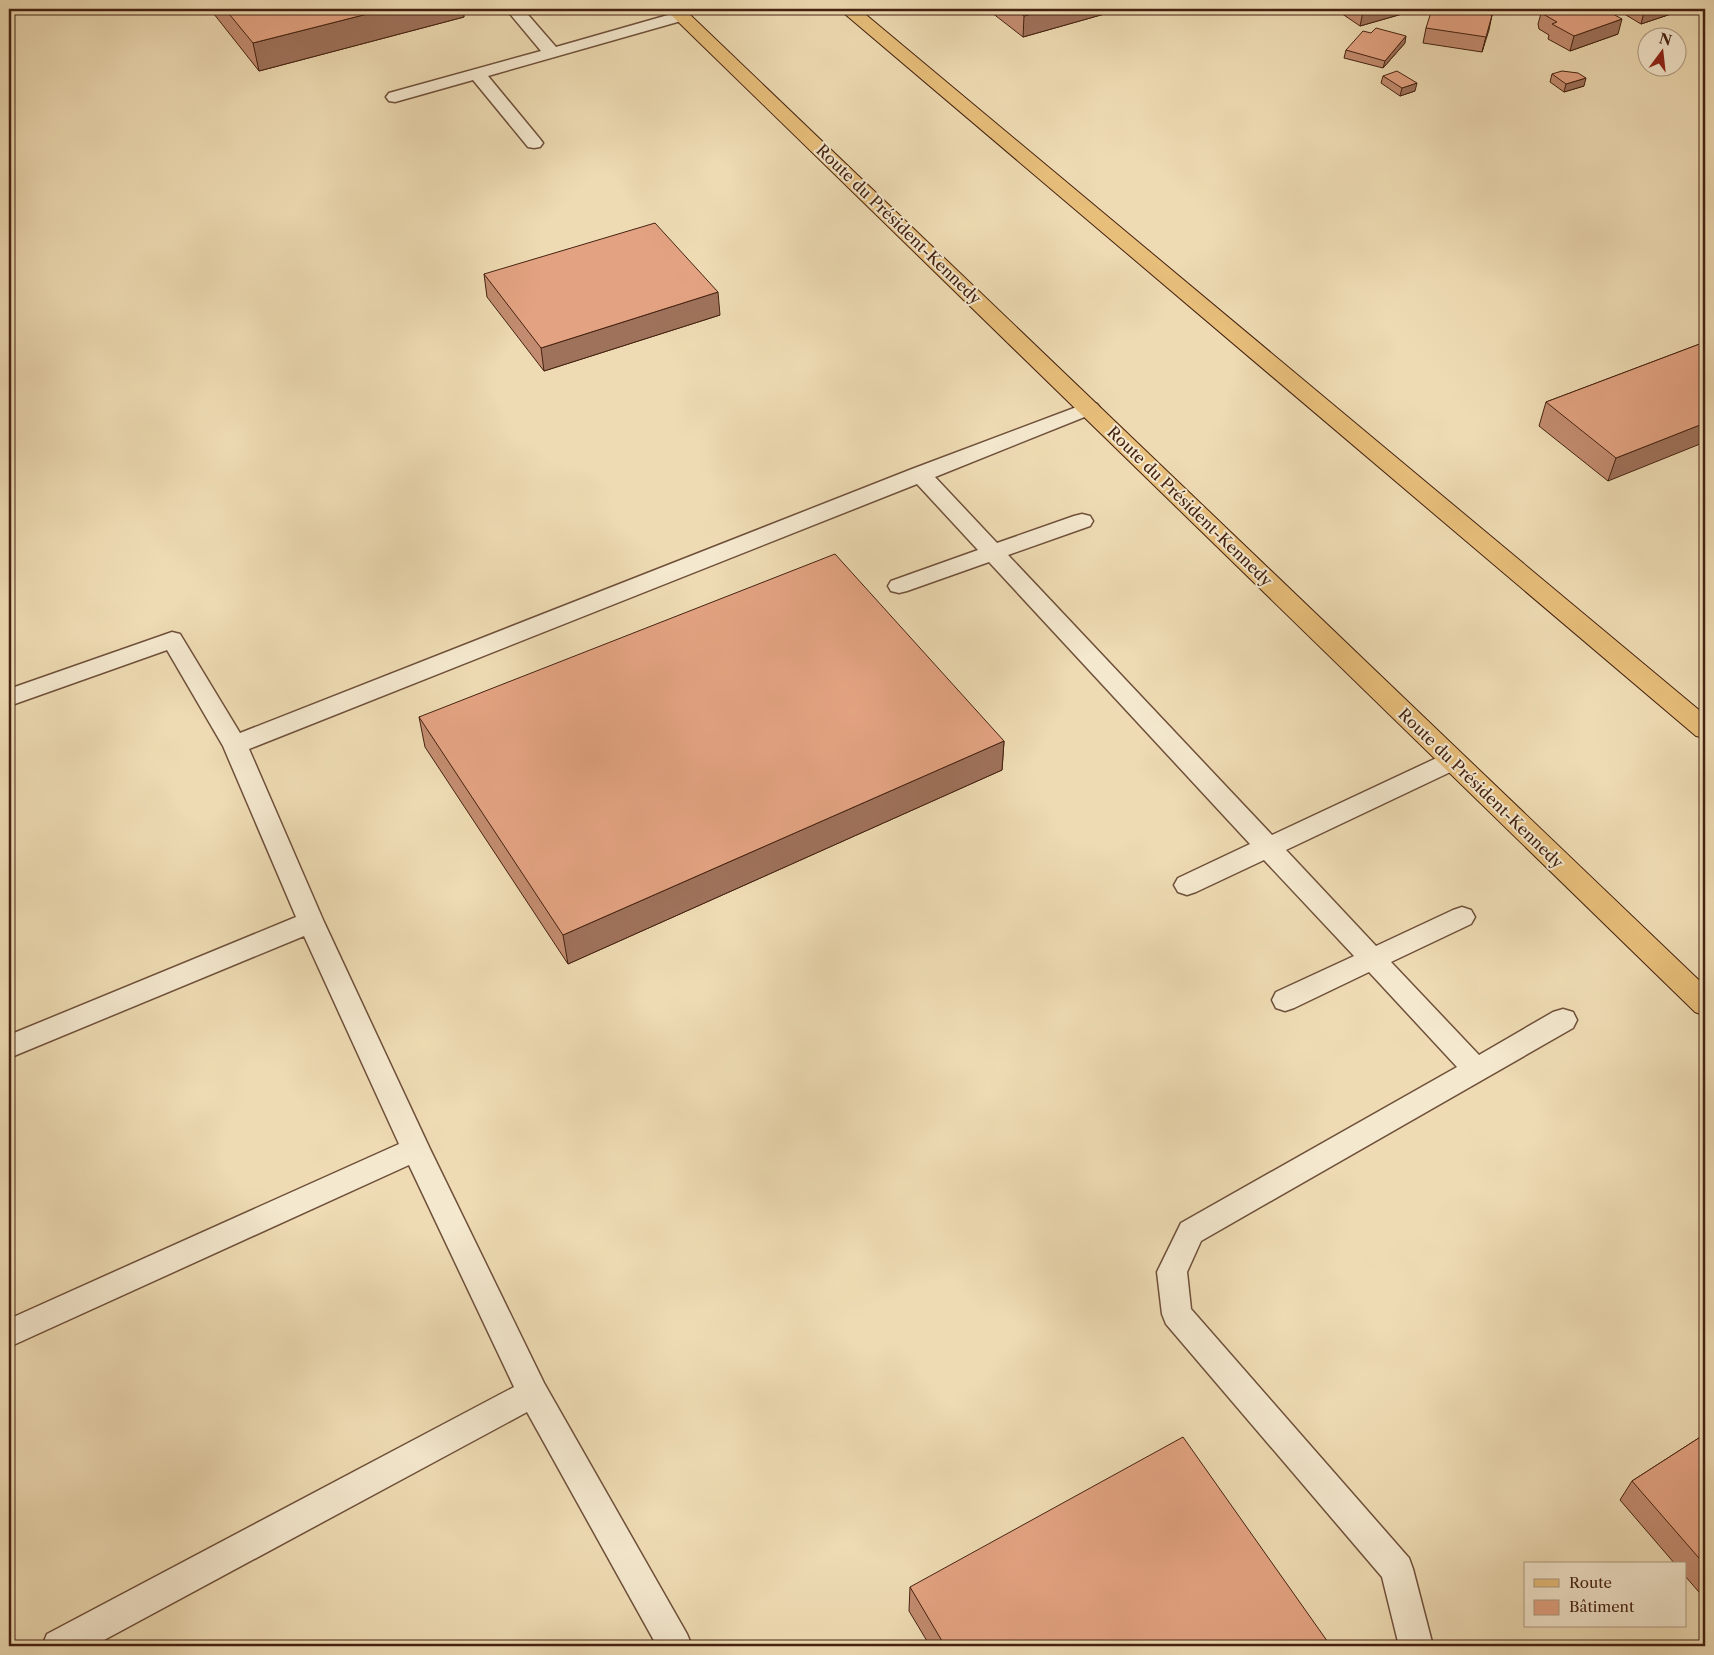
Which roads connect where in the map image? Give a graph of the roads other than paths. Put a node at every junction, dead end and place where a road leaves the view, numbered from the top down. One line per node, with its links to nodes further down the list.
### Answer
1 (514, 9): 4 (lane)
2 (848, 9): 14 (main road)
3 (678, 13): 4 (lane); 8 (main road, Route du Président-Kennedy)
4 (552, 53): 5 (lane)
5 (477, 74): 6 (lane); 7 (lane)
6 (395, 97)
7 (534, 143)
8 (1090, 408): 9 (lane); 16 (main road, Route du Président-Kennedy)
9 (920, 474): 11 (lane); 15 (lane)
10 (1082, 521): 11 (lane)
11 (992, 552): 12 (lane); 17 (lane)
12 (899, 586)
13 (9, 698): 15 (lane)
14 (1705, 729)
15 (235, 745): 20 (lane)
16 (1452, 761): 17 (lane); 23 (main road, Route du Président-Kennedy)
17 (1267, 846): 18 (lane); 21 (lane)
18 (1187, 884)
19 (1462, 917): 21 (lane)
20 (310, 922): 25 (lane); 27 (lane)
21 (1372, 958): 22 (lane); 26 (lane)
22 (1285, 1000)
23 (1705, 1004)
24 (1563, 1020): 26 (lane)
25 (9, 1047)
26 (1476, 1070): 32 (lane)
27 (416, 1149): 28 (lane); 29 (lane)
28 (9, 1333)
29 (533, 1393): 30 (lane); 31 (lane)
30 (59, 1646)
31 (674, 1646)
32 (1416, 1646)

